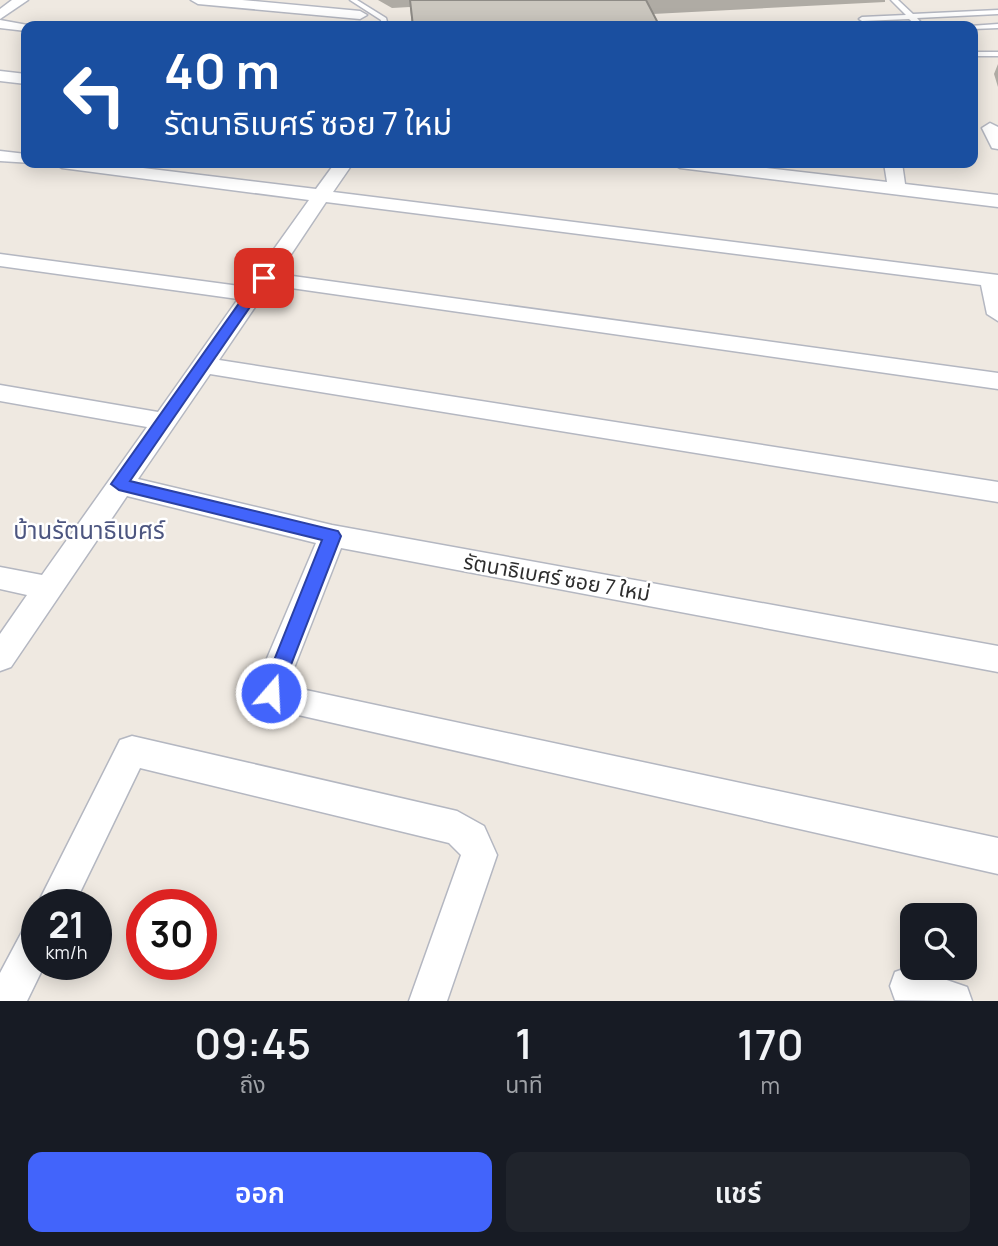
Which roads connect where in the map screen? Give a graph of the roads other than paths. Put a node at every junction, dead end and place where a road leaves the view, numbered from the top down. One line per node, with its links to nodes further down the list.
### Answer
1 (21, 0): 7 (street)
2 (198, 0): 8 (street)
3 (345, 0): 8 (street)
4 (353, 0): 12 (lane)
5 (894, 0): 9 (lane)
6 (998, 12): 9 (lane)
7 (0, 15)
8 (360, 15): 11 (street)
9 (909, 15): 10 (lane); 13 (lane)
10 (862, 19)
11 (369, 21)
12 (384, 21)
13 (916, 21)
14 (0, 24): 15 (street)
15 (21, 26)
16 (998, 26): 17 (lane)
17 (978, 27)
18 (978, 54): 19 (lane)
19 (998, 54)
20 (0, 76): 21 (street)
21 (21, 78)
22 (990, 128): 23 (street)
23 (998, 144)
24 (0, 156): 25 (street)
25 (21, 158)
26 (106, 168): 31 (street)
27 (340, 168): 31 (street)
28 (762, 168): 30 (street)
29 (894, 168): 30 (street)
30 (897, 189): 32 (street)
31 (323, 193): 34 (street); 35 (street)
32 (998, 201)
33 (0, 260): 35 (street)
34 (994, 280): 36 (street)
35 (257, 286): 37 (street); 38 (street)
36 (998, 314)
37 (202, 365): 40 (street); 42 (street)
38 (998, 380)
39 (0, 393): 40 (street)
40 (162, 421): 41 (street)
41 (119, 484): 43 (street, รัตนาธิเบศร์ ซอย 7 ใหม่); 45 (street)
42 (998, 492)
43 (332, 536): 47 (street, รัตนาธิเบศร์ ซอย 7 ใหม่); 48 (street)
44 (0, 578): 45 (street)
45 (48, 588): 46 (street)
46 (0, 658)
47 (998, 659)
48 (998, 856)
49 (63, 889): 53 (street)
50 (21, 972): 52 (street)
51 (909, 986): 54 (street)
52 (6, 1001)
53 (428, 1001)
54 (953, 1001)

